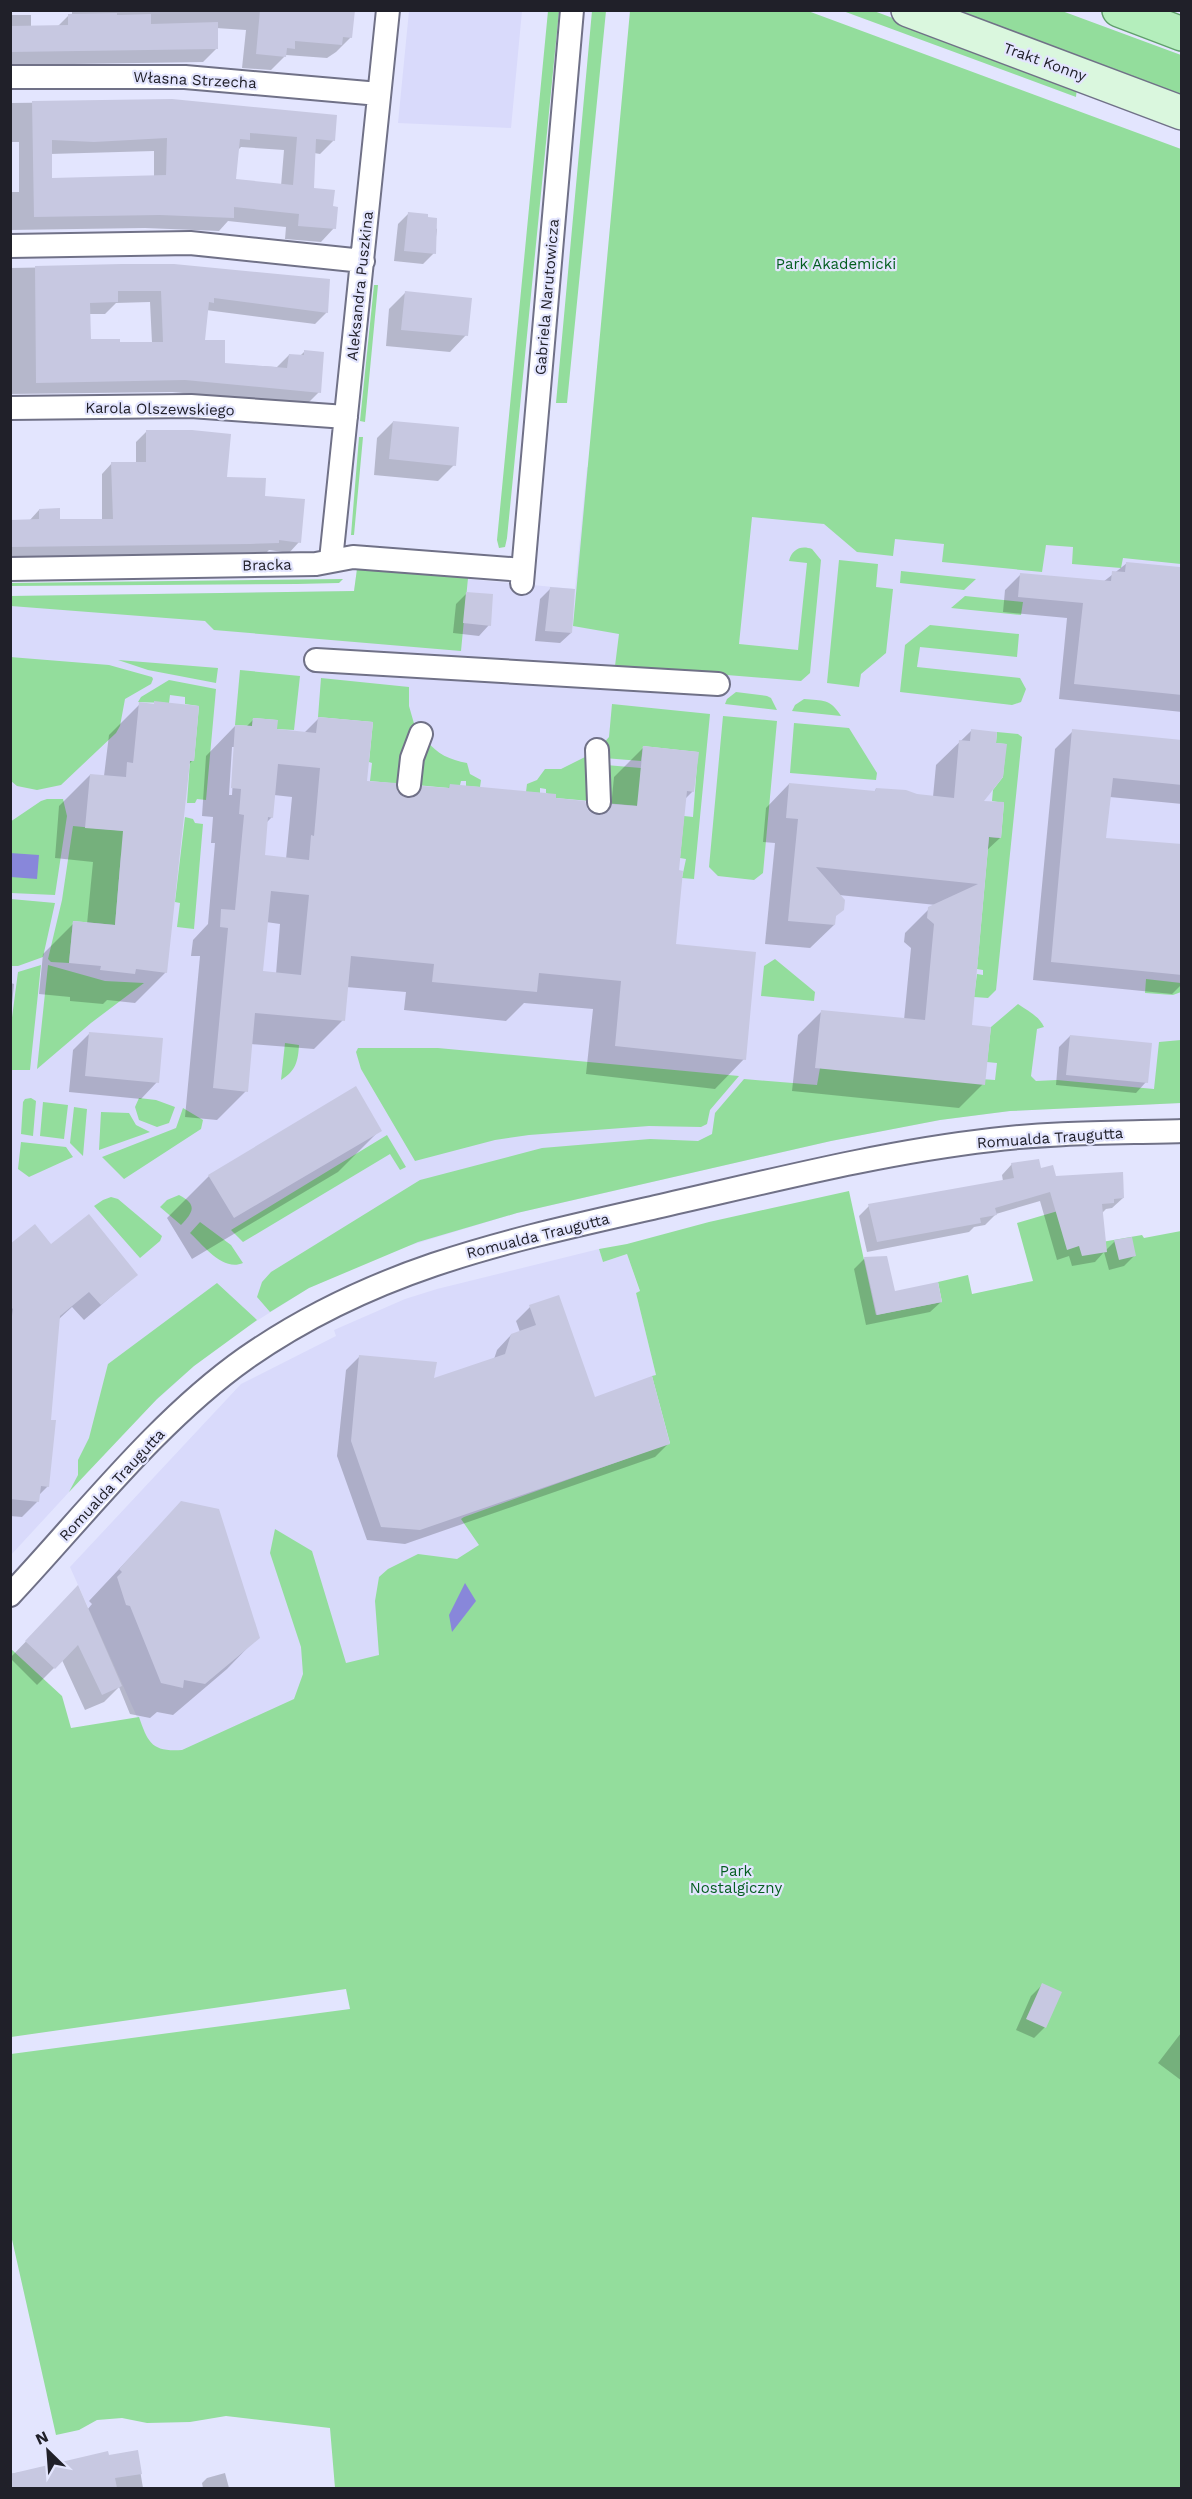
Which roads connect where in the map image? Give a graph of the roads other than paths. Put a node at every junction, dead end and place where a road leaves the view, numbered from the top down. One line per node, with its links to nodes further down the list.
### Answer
1 (388, 10): 7 (street, Aleksandra Puszkina)
2 (572, 10): 15 (street, Gabriela Narutowicza)
3 (908, 10): 8 (street, Trakt Konny)
4 (1119, 10): 5 (main road)
5 (1182, 34)
6 (10, 77): 7 (street, Własna Strzecha)
7 (379, 94): 10 (street, Aleksandra Puszkina)
8 (1182, 112)
9 (10, 246): 10 (street)
10 (363, 261): 12 (street, Aleksandra Puszkina)
11 (10, 408): 12 (street, Karola Olszewskiego)
12 (346, 417): 13 (street, Aleksandra Puszkina)
13 (331, 560): 14 (street, Bracka); 15 (street, Bracka)
14 (10, 569)
15 (522, 577)
16 (316, 660): 17 (street)
17 (718, 684)
18 (421, 734): 20 (street)
19 (597, 750): 21 (street)
20 (409, 785)
21 (600, 802)
22 (1182, 1131): 23 (street, Romualda Traugutta)
23 (10, 1595)

